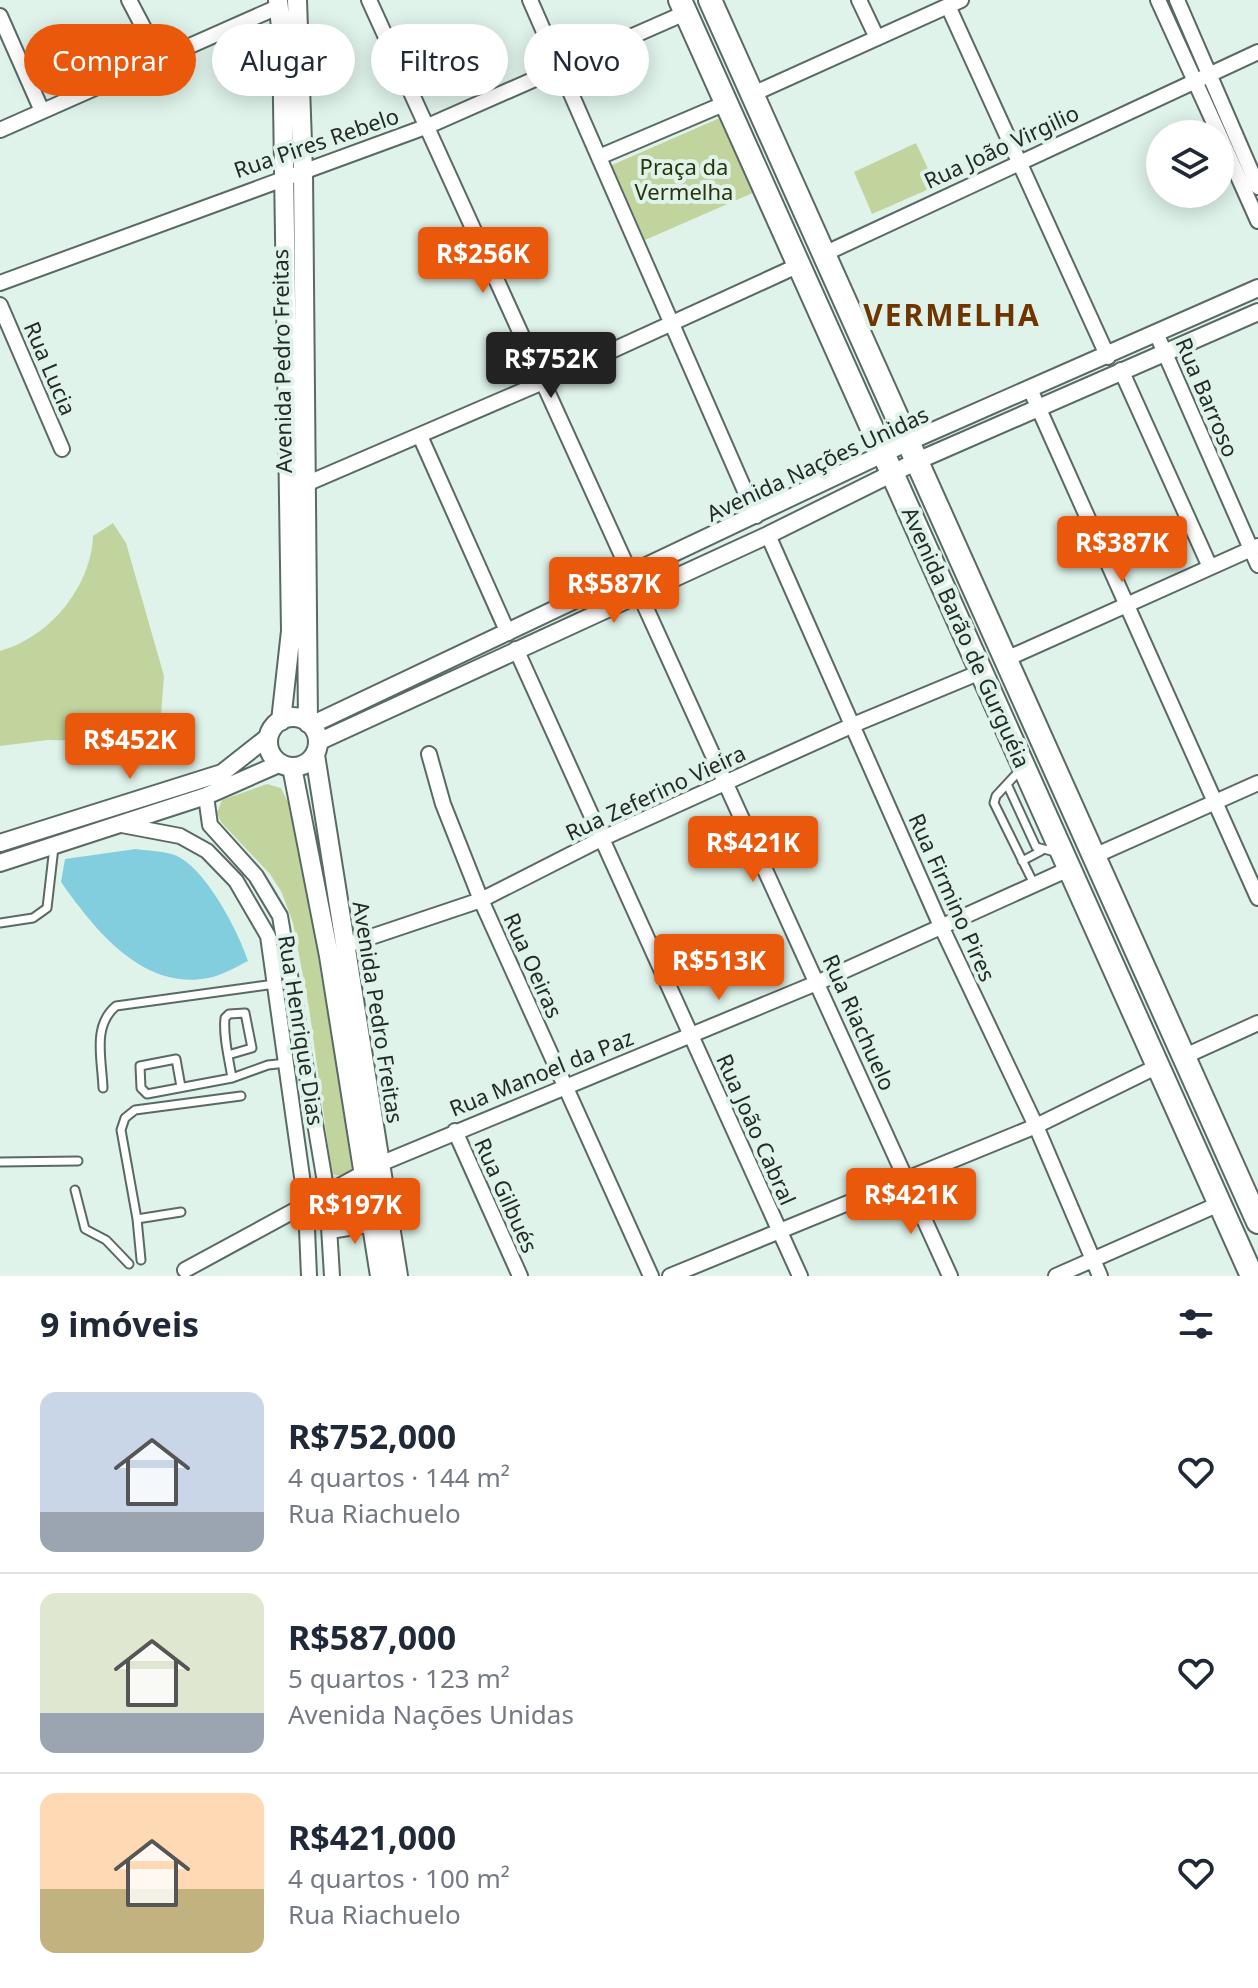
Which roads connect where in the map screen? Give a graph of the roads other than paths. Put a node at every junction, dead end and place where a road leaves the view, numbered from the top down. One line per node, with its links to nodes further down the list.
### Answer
1 (129, 0): 12 (street)
2 (369, 0): 26 (street, Rua Riachuelo)
3 (530, 0): 13 (street)
4 (710, 0): 20 (main road, Avenida Barão de Gurguéia)
5 (859, 0): 15 (street)
6 (1158, 0): 18 (street)
7 (1177, 0): 18 (street)
8 (285, 2): 16 (street); 31 (main road, Avenida Pedro Freitas); 32 (main road, Avenida Pedro Freitas)
9 (955, 3): 15 (street); 29 (street)
10 (683, 7): 14 (street, Rua Pires Rebelo); 23 (main road, Avenida Barão de Gurguéia)
11 (0, 16): 24 (street)
12 (142, 24)
13 (541, 24)
14 (649, 24)
15 (877, 38): 20 (street)
16 (196, 43)
17 (1258, 52): 18 (street, Rua João Virgilio)
18 (1202, 78): 25 (street); 29 (street, Rua João Virgilio); 33 (street)
19 (524, 85): 26 (street, Rua Pires Rebelo)
20 (753, 94): 35 (main road, Avenida Barão de Gurguéia)
21 (76, 96): 24 (street)
22 (573, 96): 28 (street)
23 (726, 103): 28 (street); 36 (main road, Avenida Barão de Gurguéia)
24 (42, 111): 27 (street)
25 (1215, 120)
26 (428, 126): 31 (street, Rua Pires Rebelo); 46 (street, Rua Riachuelo)
27 (0, 130)
28 (599, 157): 41 (street)
29 (1021, 161): 35 (street, Rua João Virgilio); 44 (street)
30 (1234, 167): 34 (street)
31 (303, 172): 32 (street, Rua Pires Rebelo); 53 (main road, Avenida Pedro Freitas)
32 (283, 179): 37 (street, Rua Pires Rebelo); 54 (main road, Avenida Pedro Freitas)
33 (1258, 187)
34 (1258, 221)
35 (826, 253): 51 (main road, Avenida Barão de Gurguéia)
36 (797, 266): 41 (street); 52 (main road, Avenida Barão de Gurguéia)
37 (0, 283)
38 (1258, 288): 42 (street, Avenida Nações Unidas)
39 (0, 305): 50 (street, Rua Lucia)
40 (1258, 312): 43 (street, Avenida Nações Unidas)
41 (674, 324): 46 (street); 55 (street)
42 (1157, 335): 43 (street, Rua Barroso); 44 (street, Avenida Nações Unidas)
43 (1163, 351): 45 (street, Avenida Nações Unidas); 57 (street, Rua Barroso)
44 (1108, 357): 47 (street, Avenida Nações Unidas)
45 (1121, 370): 48 (street, Avenida Nações Unidas); 59 (street)
46 (543, 382): 49 (street); 60 (street, Rua Riachuelo)
47 (1030, 389): 48 (street); 51 (street, Avenida Nações Unidas)
48 (1039, 405): 51 (street, Avenida Nações Unidas); 62 (street)
49 (420, 436): 53 (street); 63 (street)
50 (62, 449)
51 (913, 452): 52 (street, Avenida Nações Unidas); 65 (main road, Avenida Barão de Gurguéia)
52 (888, 464): 55 (street, Avenida Nações Unidas); 56 (street, Avenida Nações Unidas); 66 (main road, Avenida Barão de Gurguéia)
53 (306, 484): 54 (street); 69 (main road, Avenida Pedro Freitas)
54 (287, 490): 68 (main road, Avenida Pedro Freitas)
55 (756, 516): 60 (street, Avenida Nações Unidas)
56 (768, 535): 61 (street, Avenida Nações Unidas); 67 (street, Rua Firmino Pires)
57 (1254, 547): 58 (street, Rua Barroso); 59 (street)
58 (1258, 565)
59 (1210, 567): 62 (street)
60 (631, 574): 61 (street, Rua Riachuelo); 63 (street, Avenida Nações Unidas)
61 (639, 591): 64 (street, Avenida Nações Unidas); 73 (street, Rua Riachuelo)
62 (1128, 602): 65 (street); 77 (street)
63 (508, 633): 69 (street, Avenida Nações Unidas)
64 (516, 649): 69 (street, Avenida Nações Unidas); 79 (street, Rua João Cabral)
65 (1004, 660): 83 (main road, Avenida Barão de Gurguéia)
66 (983, 671): 67 (street, Rua Zeferino Vieira); 72 (main road, Avenida Barão de Gurguéia)
67 (853, 725): 73 (street, Rua Zeferino Vieira); 91 (street, Rua Firmino Pires)
68 (275, 728): 69 (main road); 71 (main road); 80 (street)
69 (313, 736): 71 (main road); 92 (main road, Avenida Pedro Freitas)
70 (429, 754): 89 (street, Rua Oeiras)
71 (286, 765): 76 (street); 111 (main road, Avenida Pedro Freitas)
72 (1025, 765): 75 (lane); 84 (main road, Avenida Barão de Gurguéia)
73 (727, 783): 79 (street, Rua Zeferino Vieira); 94 (street, Rua Riachuelo)
74 (1258, 783): 77 (street)
75 (1007, 784): 82 (lane); 85 (lane)
76 (206, 796): 78 (street); 93 (street, Rua Henrique Dias)
77 (1217, 801): 83 (street); 88 (street)
78 (122, 825): 81 (street); 95 (street, Rua Henrique Dias)
79 (603, 838): 89 (street, Rua Zeferino Vieira); 97 (street, Rua João Cabral)
80 (0, 843)
81 (54, 847): 86 (street); 90 (lane)
82 (1041, 851): 84 (lane); 85 (lane)
83 (1092, 857): 99 (main road, Avenida Barão de Gurguéia)
84 (1067, 860): 87 (street, Rua Manoel da Paz); 101 (main road, Avenida Barão de Gurguéia)
85 (1022, 861): 87 (lane)
86 (0, 863)
87 (1034, 884): 91 (street, Rua Manoel da Paz)
88 (1258, 898)
89 (481, 900): 92 (street, Rua Zeferino Vieira); 103 (street, Rua Oeiras)
90 (0, 923)
91 (941, 926): 94 (street, Rua Manoel da Paz); 107 (street, Rua Firmino Pires)
92 (344, 946): 111 (main road, Avenida Pedro Freitas)
93 (293, 981): 95 (street); 115 (street, Rua Henrique Dias)
94 (819, 982): 97 (street, Rua Manoel da Paz); 112 (street, Rua Riachuelo)
95 (275, 984): 100 (street, Rua Henrique Dias); 105 (lane)
96 (1258, 1023): 99 (street)
97 (690, 1035): 103 (street, Rua Manoel da Paz); 123 (street, Rua João Cabral)
98 (228, 1055): 98 (lane); 102 (lane)
99 (1183, 1057): 113 (main road, Avenida Barão de Gurguéia)
100 (287, 1063): 102 (lane); 117 (street, Rua Henrique Dias)
101 (1156, 1067): 107 (street); 116 (main road, Avenida Barão de Gurguéia)
102 (232, 1078): 104 (lane)
103 (564, 1086): 108 (street, Rua Manoel da Paz); 133 (street, Rua Oeiras)
104 (181, 1087): 104 (lane)
105 (103, 1088)
106 (241, 1096): 119 (lane)
107 (1036, 1126): 112 (street); 124 (street, Rua Firmino Pires)
108 (455, 1131): 111 (street, Rua Manoel da Paz); 132 (street, Rua Gilbués)
109 (78, 1161): 110 (lane)
110 (0, 1162)
111 (372, 1167): 115 (street, Rua Manoel da Paz); 121 (main road, Avenida Pedro Freitas); 131 (main road, Avenida Pedro Freitas)
112 (906, 1181): 123 (street); 136 (street, Rua Riachuelo)
113 (1252, 1189): 120 (main road, Avenida Barão de Gurguéia)
114 (75, 1190): 126 (lane)
115 (327, 1194): 117 (street, Rua Manoel da Paz); 122 (street, Rua Henrique Dias)
116 (1219, 1204): 124 (street); 139 (main road, Avenida Barão de Gurguéia)
117 (306, 1205): 127 (street, Rua Manoel da Paz); 128 (street, Rua Henrique Dias)
118 (181, 1212): 119 (lane)
119 (137, 1219): 125 (lane)
120 (1258, 1222)
121 (373, 1224): 122 (street); 130 (main road, Avenida Pedro Freitas)
122 (330, 1231): 129 (street, Rua Henrique Dias)
123 (779, 1231): 134 (street); 135 (street, Rua João Cabral)
124 (1092, 1259): 137 (street); 138 (street, Rua Firmino Pires)
125 (141, 1260)
126 (129, 1264)
127 (185, 1270)
128 (309, 1276)
129 (332, 1276)
130 (380, 1276)
131 (398, 1276)
132 (520, 1276)
133 (651, 1276)
134 (670, 1276)
135 (800, 1276)
136 (950, 1276)
137 (1056, 1276)
138 (1100, 1276)
139 (1252, 1276)

